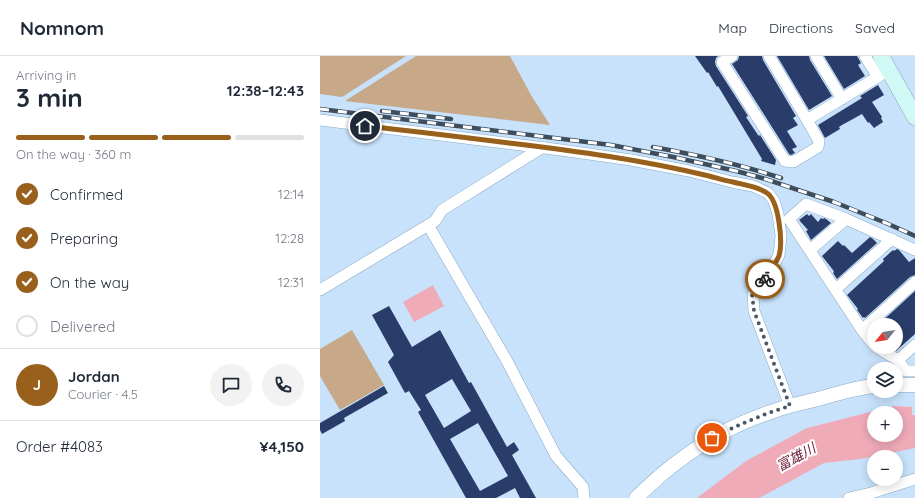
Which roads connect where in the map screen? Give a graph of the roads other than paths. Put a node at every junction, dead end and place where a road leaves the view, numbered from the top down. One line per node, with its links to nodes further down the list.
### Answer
1 (732, 56): 10 (street)
2 (769, 56): 10 (street)
3 (816, 56): 7 (street)
4 (865, 56): 6 (street)
5 (881, 56): 6 (main road)
6 (884, 73): 7 (street); 8 (main road)
7 (842, 99): 10 (street)
8 (915, 117)
9 (320, 120): 11 (street)
10 (807, 120)
11 (543, 147): 13 (street); 29 (street)
12 (846, 219): 14 (street); 15 (street); 15 (street)
13 (428, 225): 18 (street); 31 (street)
14 (892, 239): 16 (street); 19 (street)
15 (810, 250): 19 (street)
16 (915, 250)
17 (915, 282): 20 (street)
18 (320, 290)
19 (836, 290): 20 (street)
20 (862, 330): 21 (street)
21 (867, 336)
22 (915, 345): 24 (street)
23 (888, 354): 24 (street)
24 (898, 360): 25 (street)
25 (915, 371)
26 (903, 385): 27 (street)
27 (915, 385)
28 (867, 387): 29 (street)
29 (790, 406): 32 (street)
30 (915, 479): 33 (street)
31 (584, 498)
32 (636, 498)
33 (849, 498)

